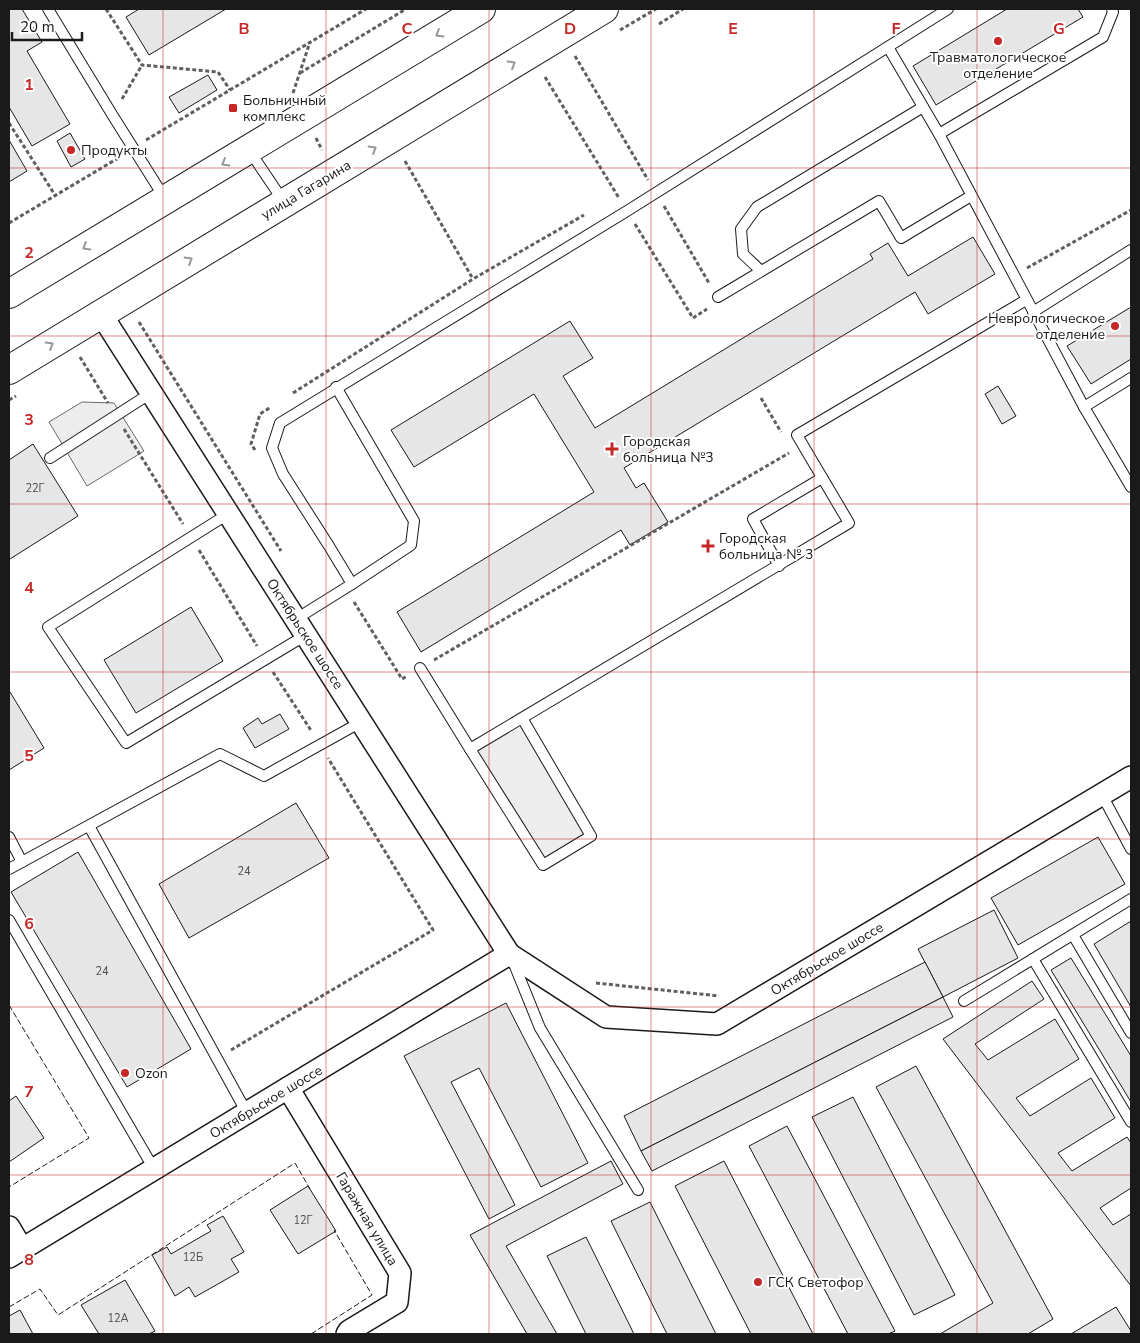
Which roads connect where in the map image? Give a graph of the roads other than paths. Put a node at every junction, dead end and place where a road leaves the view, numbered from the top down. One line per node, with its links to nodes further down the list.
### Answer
1 (48, 9): 11 (lane)
2 (481, 9): 9 (street, one-way to 9)
3 (604, 9): 12 (street, улица Гагарина, one-way to 3)
4 (948, 9): 6 (lane)
5 (1112, 9): 8 (lane)
6 (888, 47): 7 (lane); 22 (lane)
7 (923, 107): 8 (lane); 14 (lane)
8 (939, 134): 10 (lane)
9 (249, 149): 11 (street, one-way to 11); 12 (lane)
10 (972, 196): 14 (lane); 17 (lane)
11 (165, 198): 15 (street, one-way to 15)
12 (284, 203): 19 (street, улица Гагарина, one-way to 12)
13 (1131, 250): 18 (lane)
14 (761, 271): 16 (lane)
15 (9, 294)
16 (718, 297)
17 (1026, 300): 18 (lane); 26 (lane)
18 (1033, 312): 24 (lane)
19 (101, 314): 20 (street, улица Гагарина, one-way to 19); 23 (street, Октябрьское шоссе)
20 (9, 370)
21 (1131, 378): 24 (lane)
22 (336, 388): 30 (lane); 30 (lane)
23 (151, 393): 25 (lane); 28 (street, Октябрьское шоссе)
24 (1084, 407): 27 (lane)
25 (50, 458)
26 (822, 478): 29 (lane); 29 (lane)
27 (1131, 487)
28 (228, 514): 31 (street, Октябрьское шоссе); 31 (lane)
29 (779, 566): 33 (lane)
30 (348, 586): 31 (lane)
31 (301, 627): 34 (street, Октябрьское шоссе)
32 (420, 668): 35 (lane)
33 (522, 718): 35 (lane); 35 (lane)
34 (361, 722): 38 (lane); 46 (street, Октябрьское шоссе)
35 (470, 749)
36 (1131, 777): 37 (street, Октябрьское шоссе)
37 (1102, 795): 40 (lane); 46 (street, Октябрьское шоссе)
38 (89, 826): 41 (lane); 51 (lane)
39 (9, 837): 41 (lane)
40 (1131, 849)
41 (22, 862): 42 (lane)
42 (9, 869)
43 (1131, 899): 45 (lane)
44 (9, 920): 53 (lane)
45 (1073, 935): 47 (lane); 49 (lane)
46 (509, 954): 50 (street, Октябрьское шоссе); 54 (lane)
47 (1033, 959): 48 (lane); 52 (lane)
48 (964, 1001)
49 (1131, 1033)
50 (288, 1088): 51 (street, Октябрьское шоссе); 57 (street, Гаражная улица)
51 (247, 1113): 53 (street, Октябрьское шоссе)
52 (1131, 1122)
53 (154, 1169): 56 (street, Октябрьское шоссе)
54 (638, 1190)
55 (9, 1228): 56 (street, Октябрьское шоссе)
56 (15, 1253)
57 (347, 1334)

